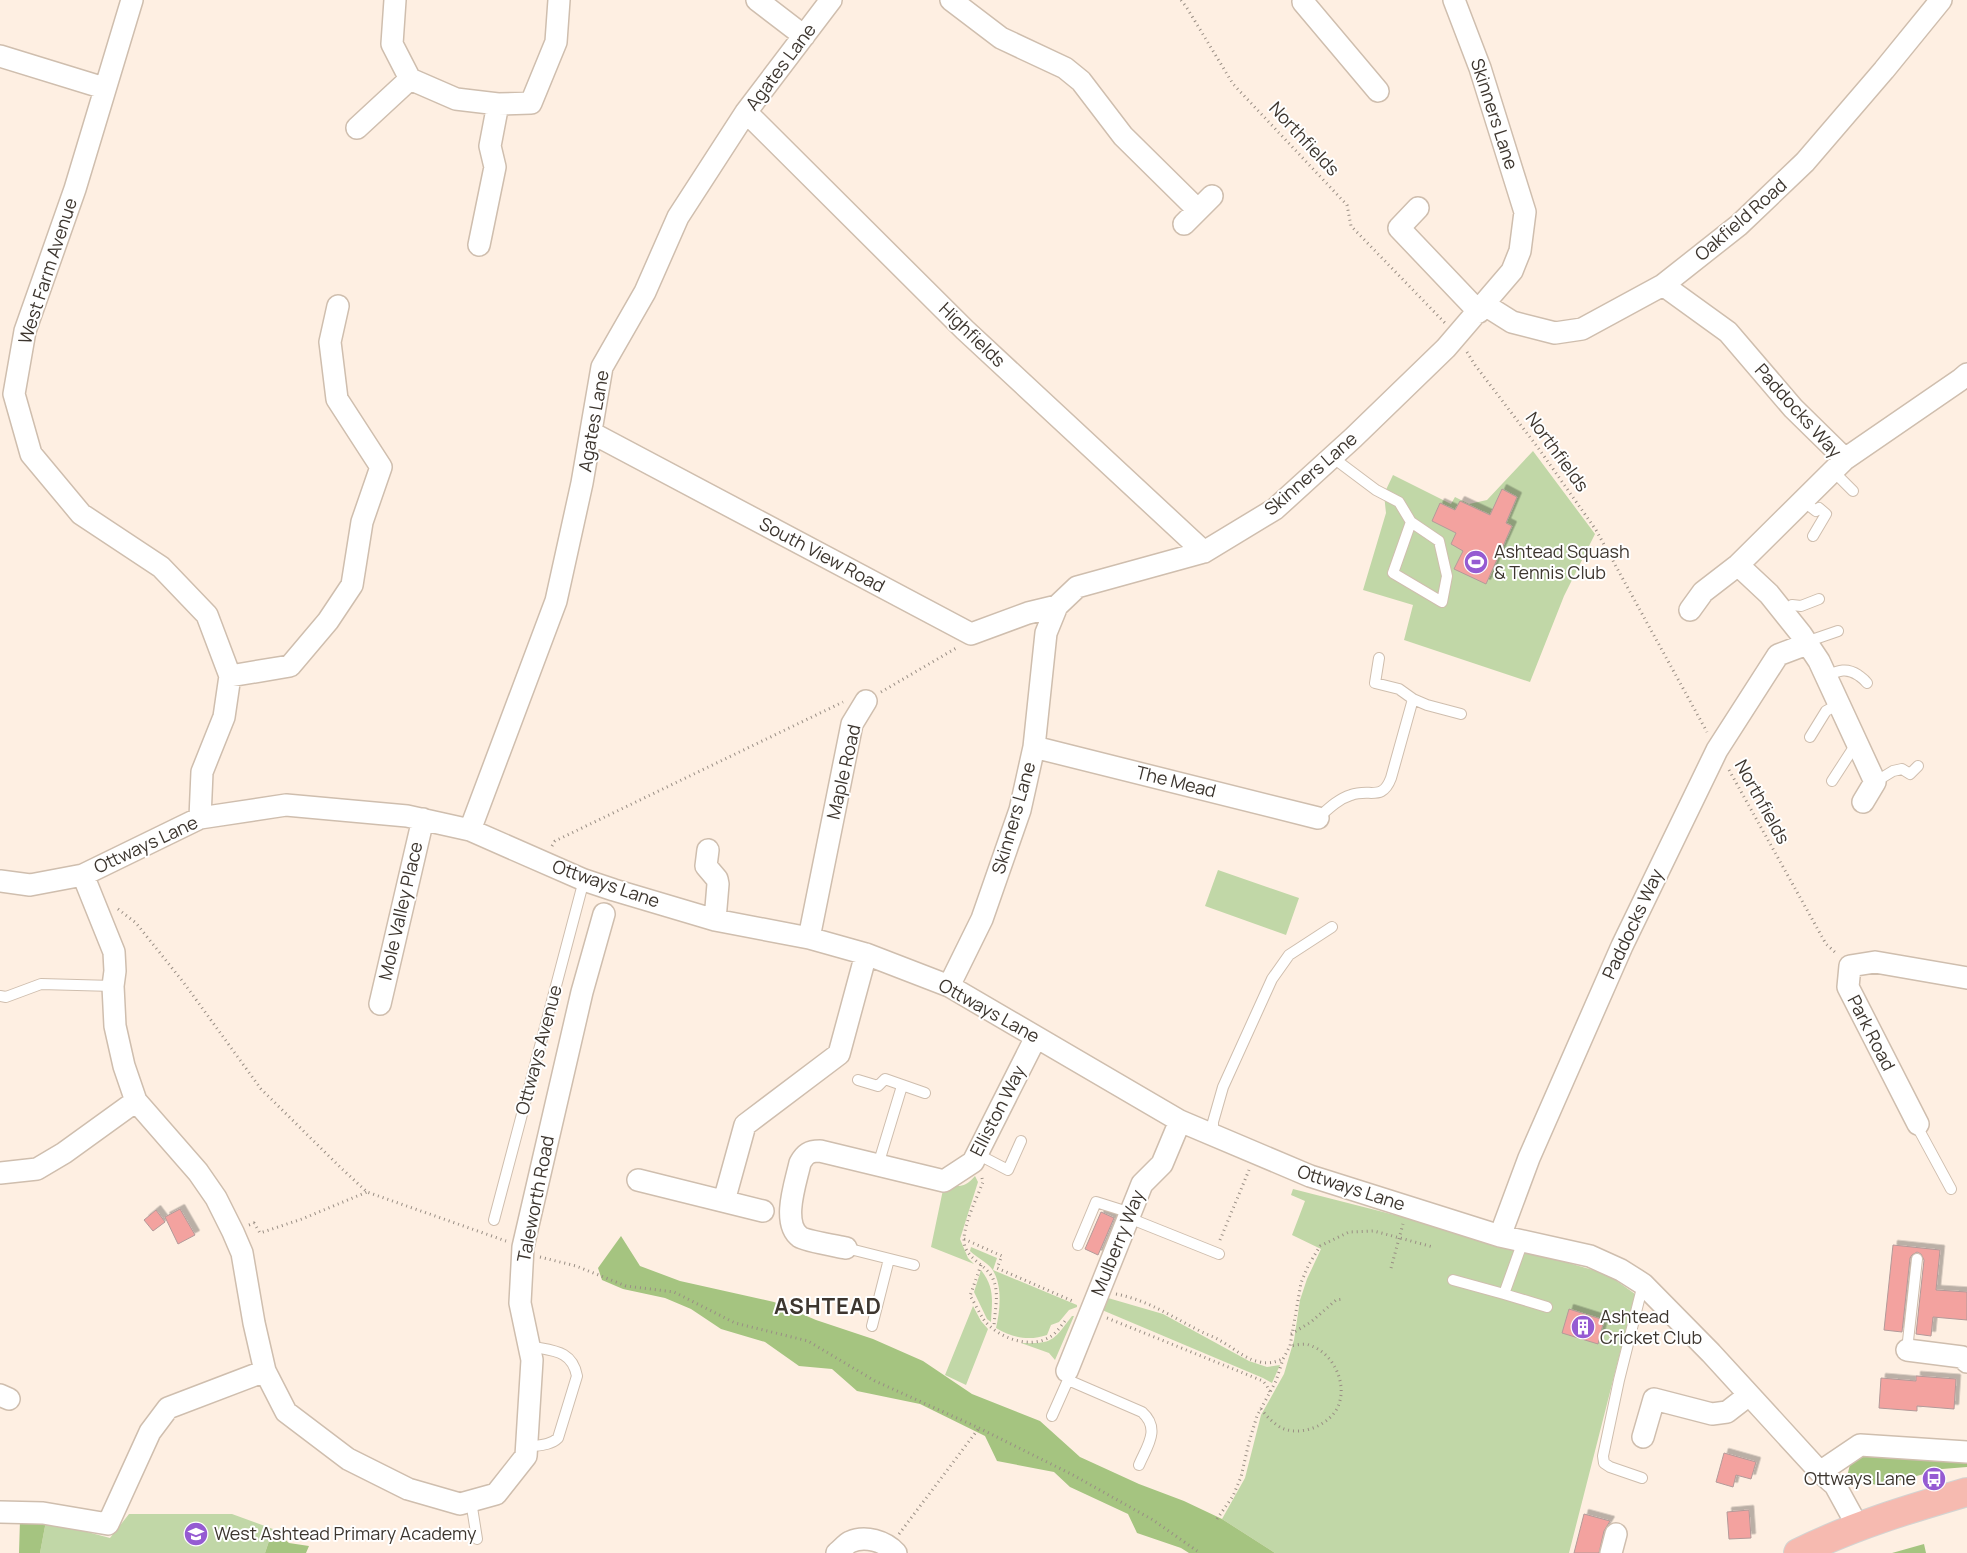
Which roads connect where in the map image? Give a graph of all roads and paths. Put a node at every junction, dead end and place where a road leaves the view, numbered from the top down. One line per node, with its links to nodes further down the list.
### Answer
1 (132, 0): 14 (street, West Farm Avenue)
2 (395, 0): 13 (street)
3 (559, 0): 16 (street)
4 (757, 0): 11 (street)
5 (831, 0): 11 (street, Agates Lane)
6 (951, 0): 20 (street)
7 (1181, 0): 25 (path, Northfields)
8 (1454, 0): 24 (street, Skinners Lane)
9 (1941, 0): 22 (street, Oakfield Road)
10 (1304, 1): 15 (street)
11 (804, 36): 17 (street, Agates Lane)
12 (0, 56): 14 (street)
13 (410, 79): 16 (street); 18 (street)
14 (104, 88): 44 (street, West Farm Avenue)
15 (1378, 91)
16 (498, 104): 21 (street)
17 (746, 112): 27 (street, Agates Lane); 34 (street, Highfields)
18 (357, 128)
19 (1418, 208): 24 (street, Oakfield Road)
20 (1198, 210)
21 (479, 244)
22 (1663, 285): 24 (street, Oakfield Road); 29 (street, Paddocks Way)
23 (338, 306): 44 (street)
24 (1482, 308): 25 (street, Skinners Lane)
25 (1458, 336): 28 (street, Skinners Lane); 54 (path, Northfields)
26 (1967, 374): 29 (street)
27 (592, 433): 41 (street, South View Road); 62 (street, Agates Lane)
28 (1332, 457): 32 (lane); 34 (street, Skinners Lane)
29 (1839, 465): 30 (lane); 31 (street, Paddocks Way)
30 (1854, 491)
31 (1803, 500): 33 (lane); 35 (street, Paddocks Way)
32 (1411, 522): 32 (lane)
33 (1813, 536)
34 (1204, 552): 37 (street, Skinners Lane)
35 (1738, 566): 38 (street, Paddocks Way); 39 (street)
36 (1818, 599): 39 (lane)
37 (1058, 606): 41 (street); 53 (street, Skinners Lane)
38 (1690, 610)
39 (1783, 612): 42 (street)
40 (1838, 631): 42 (lane)
41 (971, 634): 48 (path)
42 (1807, 643): 45 (street); 54 (street, Paddocks Way)
43 (1379, 658): 47 (lane)
44 (230, 676): 59 (street, West Farm Avenue)
45 (1826, 676): 46 (lane); 49 (street)
46 (1867, 683)
47 (1413, 699): 50 (lane); 60 (lane)
48 (866, 700): 64 (path); 72 (street, Maple Road)
49 (1839, 704): 51 (lane); 52 (street)
50 (1461, 714)
51 (1810, 737)
52 (1857, 743): 56 (lane); 57 (street)
53 (1034, 747): 60 (street, The Mead); 77 (street, Skinners Lane)
54 (1717, 750): 74 (path, Northfields); 101 (street, Paddocks Way)
55 (1918, 766): 57 (lane)
56 (1832, 781)
57 (1875, 782): 58 (street)
58 (1863, 802)
59 (200, 818): 61 (street, Ottways Lane); 65 (street, Ottways Lane)
60 (1318, 818)
61 (423, 819): 62 (street, Ottways Lane); 79 (street, Mole Valley Place)
62 (470, 830): 64 (street, Ottways Lane)
63 (708, 850): 70 (street)
64 (541, 862): 66 (street, Ottways Lane)
65 (83, 875): 67 (street, Ottways Lane); 76 (street, Taleworth Road)
66 (584, 880): 70 (street, Ottways Lane); 99 (lane, Ottways Avenue)
67 (0, 881)
68 (115, 907): 95 (path)
69 (604, 914): 108 (street, Taleworth Road)
70 (715, 920): 72 (street, Ottways Lane)
71 (1332, 927): 87 (lane)
72 (809, 938): 73 (street, Ottways Lane)
73 (866, 954): 77 (street, Ottways Lane); 96 (street)
74 (1850, 966): 75 (street); 86 (street, Park Road)
75 (1967, 978)
76 (113, 986): 78 (lane); 84 (street, Taleworth Road)
77 (949, 986): 80 (street, Ottways Lane)
78 (0, 996)
79 (380, 1004)
80 (1036, 1037): 85 (street, Ottways Lane); 90 (street, Elliston Way)
81 (858, 1080): 82 (lane)
82 (902, 1086): 83 (lane); 91 (lane)
83 (925, 1093)
84 (136, 1101): 92 (street); 100 (street, Taleworth Road)
85 (1180, 1121): 87 (street, Ottways Lane); 98 (street, Mulberry Way)
86 (1918, 1124): 94 (lane)
87 (1213, 1135): 89 (street, Ottways Lane)
88 (1021, 1141): 90 (lane)
89 (1256, 1153): 101 (street, Ottways Lane); 109 (path)
90 (975, 1158): 91 (street, Elliston Way); 103 (path)
91 (878, 1166): 107 (street, Elliston Way)
92 (0, 1174)
93 (638, 1180): 96 (street)
94 (1950, 1189)
95 (368, 1192): 100 (path); 108 (path)
96 (724, 1201): 97 (street)
97 (763, 1211)
98 (1130, 1215): 105 (lane); 109 (lane); 117 (street, Mulberry Way)
99 (494, 1220)
100 (233, 1232): 130 (street, Taleworth Road)
101 (1500, 1236): 104 (street, Ottways Lane)
102 (1401, 1238): 106 (path); 114 (path); 124 (path)
103 (964, 1239): 113 (path); 121 (path)
104 (1523, 1241): 116 (street, Ottways Lane); 118 (lane)
105 (1078, 1245)
106 (1433, 1247)
107 (846, 1248): 110 (lane)
108 (523, 1250): 125 (street, Taleworth Road); 136 (path)
109 (1217, 1253)
110 (889, 1259): 112 (lane); 122 (lane)
111 (1917, 1259): 127 (lane)
112 (914, 1265)
113 (981, 1265): 123 (path); 123 (path)
114 (1391, 1268)
115 (1453, 1280): 118 (lane)
116 (1642, 1284): 133 (street, Ottways Lane); 142 (lane)
117 (1099, 1290): 121 (street, Mulberry Way); 128 (path)
118 (1504, 1294): 120 (lane)
119 (1343, 1299): 124 (path)
120 (1547, 1306)
121 (1086, 1310): 123 (path); 131 (street, Mulberry Way); 132 (path)
122 (872, 1326)
123 (994, 1328)
124 (1292, 1334): 126 (path)
125 (529, 1346): 138 (street, Taleworth Road); 138 (lane)
126 (1290, 1346): 128 (path); 134 (path)
127 (1907, 1350): 129 (street)
128 (1283, 1359): 132 (path)
129 (1967, 1362)
130 (265, 1371): 144 (street, Taleworth Road); 145 (street)
131 (1067, 1376): 135 (lane); 140 (lane)
132 (1270, 1393): 134 (path)
133 (1750, 1395): 137 (street); 141 (street, Ottways Lane)
134 (1261, 1409): 146 (path)
135 (1052, 1416)
136 (979, 1428): 149 (path); 151 (path)
137 (1643, 1436)
138 (526, 1447): 144 (street, Taleworth Road)
139 (1967, 1452): 141 (street)
140 (1139, 1465)
141 (1820, 1472): 147 (street, Ottways Lane)
142 (1642, 1478)
143 (1967, 1492): 147 (highway)
144 (471, 1501): 148 (lane)
145 (0, 1512)
146 (1216, 1520)
147 (1858, 1527): 152 (highway)
148 (477, 1539)
149 (893, 1550): 150 (street)
150 (837, 1553)
151 (1200, 1553)
152 (1798, 1553)

